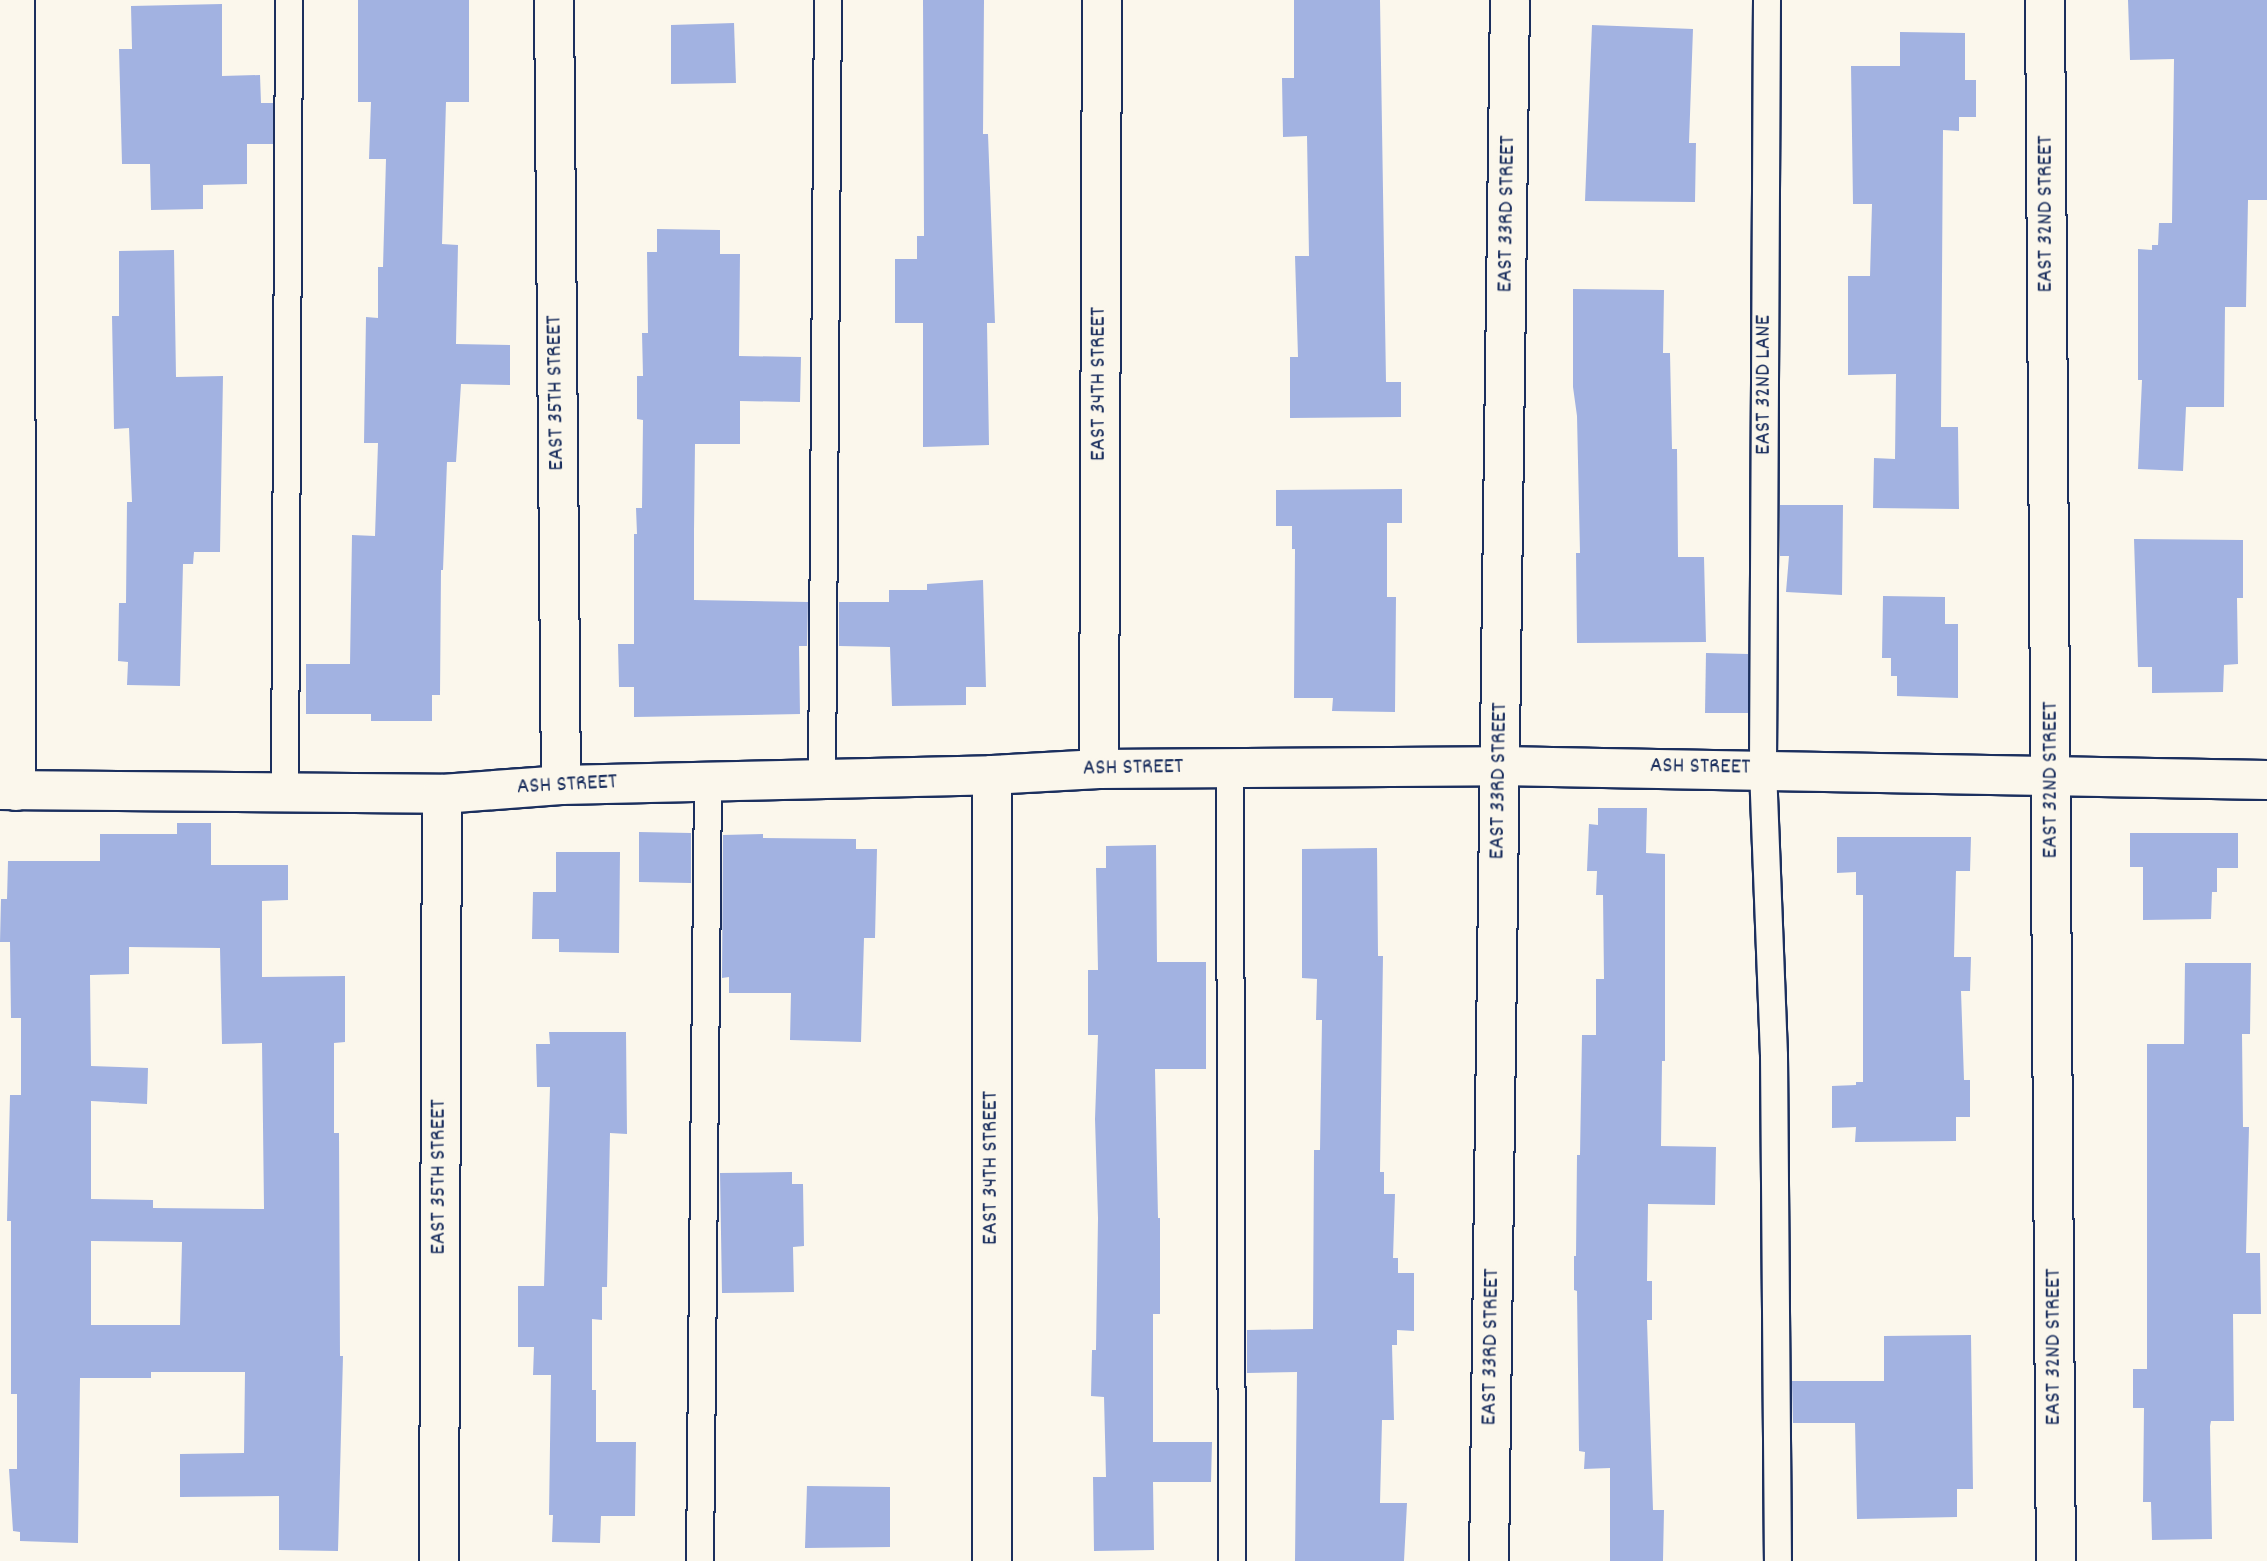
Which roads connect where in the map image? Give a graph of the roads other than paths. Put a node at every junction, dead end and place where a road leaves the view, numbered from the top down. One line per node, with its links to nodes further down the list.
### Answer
1 (15, 0): 19 (street)
2 (289, 0): 20 (lane)
3 (554, 0): 18 (street, EAST 35TH STREET)
4 (828, 0): 15 (lane)
5 (1102, 0): 11 (street, EAST 34TH STREET)
6 (1510, 0): 9 (street, EAST 33RD STREET)
7 (1766, 0): 12 (lane, EAST 32ND LANE)
8 (2045, 0): 14 (street, EAST 32ND STREET)
9 (1500, 766): 10 (street, ASH STREET); 12 (street, ASH STREET); 26 (street, EAST 33RD STREET)
10 (1230, 768): 11 (street, ASH STREET); 25 (lane)
11 (1098, 769): 13 (street, ASH STREET)
12 (1763, 769): 14 (street, ASH STREET); 27 (lane, EAST 32ND LANE)
13 (992, 775): 15 (street, ASH STREET); 24 (street, EAST 34TH STREET)
14 (2052, 778): 16 (street, ASH STREET); 28 (street, EAST 32ND STREET)
15 (822, 779): 17 (street, ASH STREET)
16 (2267, 780)
17 (708, 782): 18 (street, ASH STREET); 23 (lane)
18 (561, 785): 21 (street, ASH STREET)
19 (8, 791): 20 (street, ASH STREET)
20 (285, 793): 21 (street, ASH STREET)
21 (442, 794): 22 (street, EAST 35TH STREET)
22 (439, 1561)
23 (700, 1561)
24 (992, 1561)
25 (1231, 1561)
26 (1489, 1561)
27 (1778, 1561)
28 (2056, 1561)

